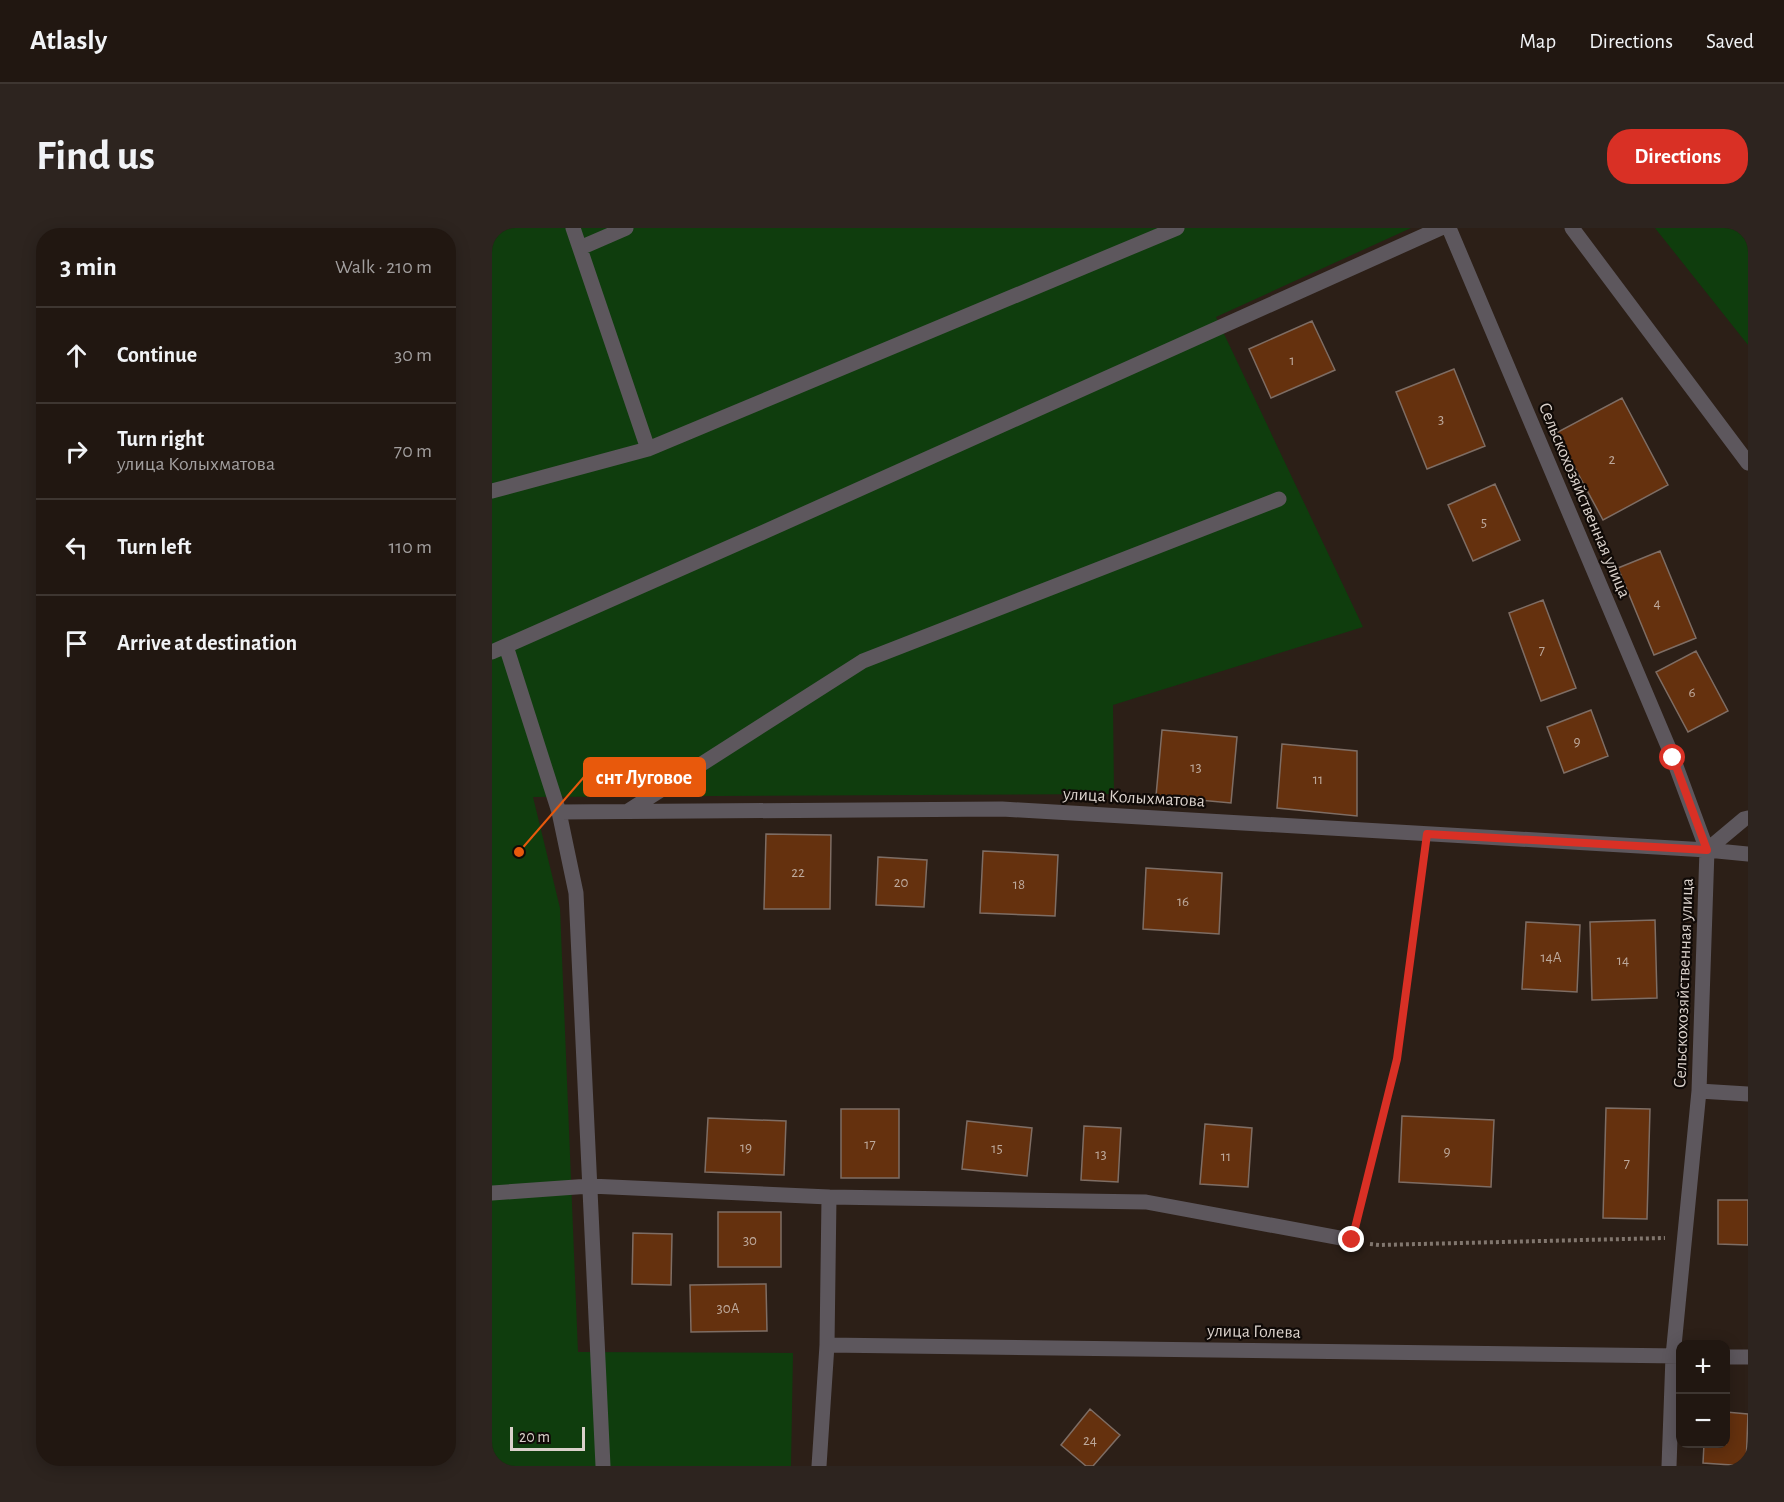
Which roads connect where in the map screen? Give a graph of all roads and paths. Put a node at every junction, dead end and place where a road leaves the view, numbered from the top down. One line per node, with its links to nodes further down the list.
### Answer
1 (573, 228): 7 (street)
2 (626, 228): 7 (street)
3 (1177, 228): 8 (street)
4 (1441, 228): 12 (street)
5 (1449, 228): 17 (street, Сельскохозяйственная улица)
6 (1572, 228): 9 (street)
7 (580, 248): 8 (street)
8 (648, 449): 10 (street)
9 (1748, 463)
10 (492, 491)
11 (1279, 499): 14 (street)
12 (499, 649): 13 (street)
13 (558, 812): 14 (street, улица Колыхматова); 21 (street)
14 (627, 812): 16 (street, улица Колыхматова)
15 (1748, 818): 17 (street)
16 (1427, 834): 17 (street, улица Колыхматова); 25 (path)
17 (1707, 850): 18 (street, улица Колыхматова); 19 (street, Сельскохозяйственная улица)
18 (1748, 854)
19 (1699, 1091): 20 (street); 24 (street, Сельскохозяйственная улица)
20 (1748, 1094)
21 (590, 1186): 22 (street); 23 (street); 32 (street)
22 (492, 1193)
23 (829, 1197): 25 (street); 27 (street)
24 (1684, 1237): 25 (path); 26 (street, Сельскохозяйственная улица)
25 (1352, 1240)
26 (1678, 1340)
27 (827, 1345): 28 (street, улица Голева); 33 (street)
28 (1676, 1356)
29 (1730, 1357): 30 (street)
30 (1748, 1358)
31 (1676, 1370): 34 (street, Сельскохозяйственная улица)
32 (603, 1466)
33 (819, 1466)
34 (1669, 1466)

